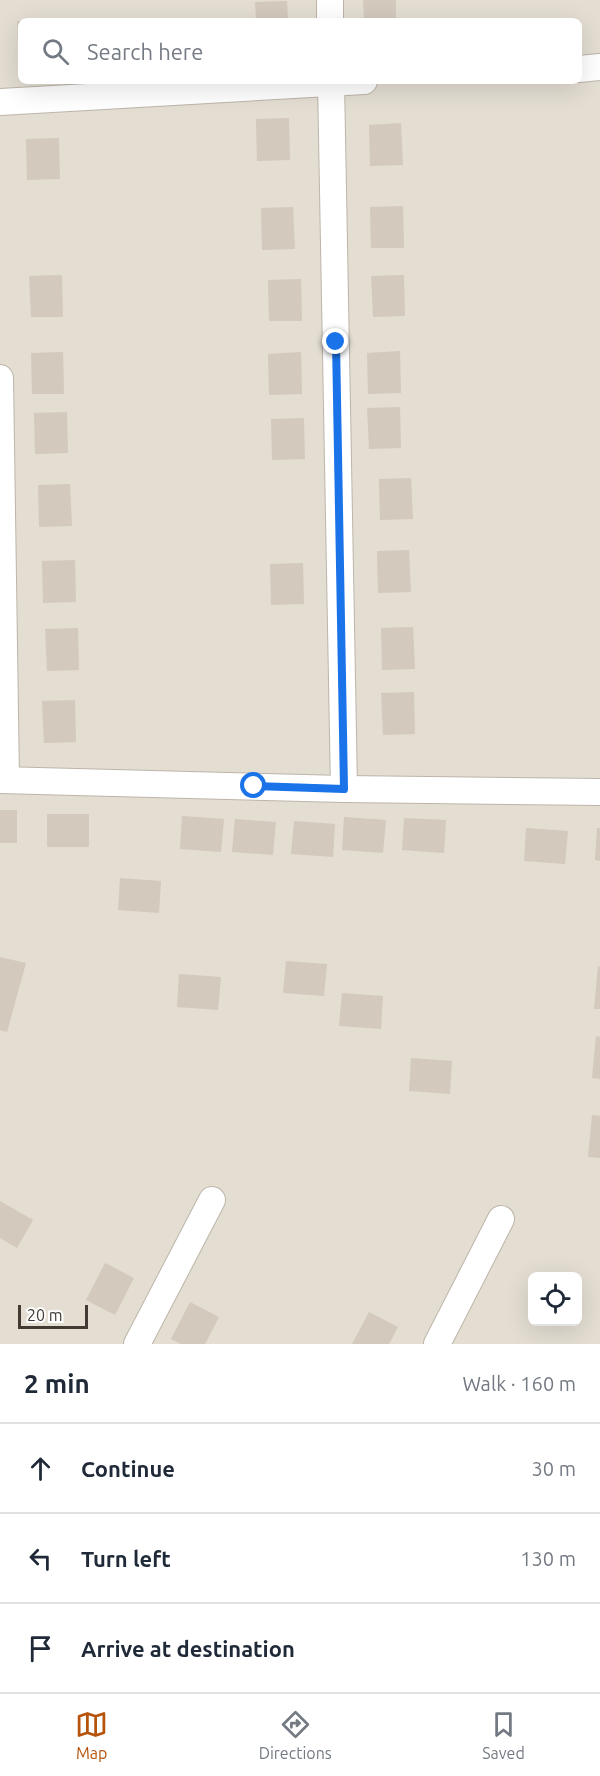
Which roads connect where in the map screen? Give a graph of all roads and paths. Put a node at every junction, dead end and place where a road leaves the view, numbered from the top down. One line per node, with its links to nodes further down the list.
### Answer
1 (330, 0): 2 (street)
2 (330, 18)
3 (600, 68): 4 (street)
4 (582, 69)
5 (298, 84): 7 (street)
6 (331, 84): 10 (street)
7 (0, 102)
8 (0, 378): 9 (street)
9 (3, 780): 10 (street)
10 (344, 789): 11 (street)
11 (600, 792)
12 (212, 1200): 14 (street)
13 (501, 1219): 15 (street)
14 (137, 1344)
15 (436, 1344)

